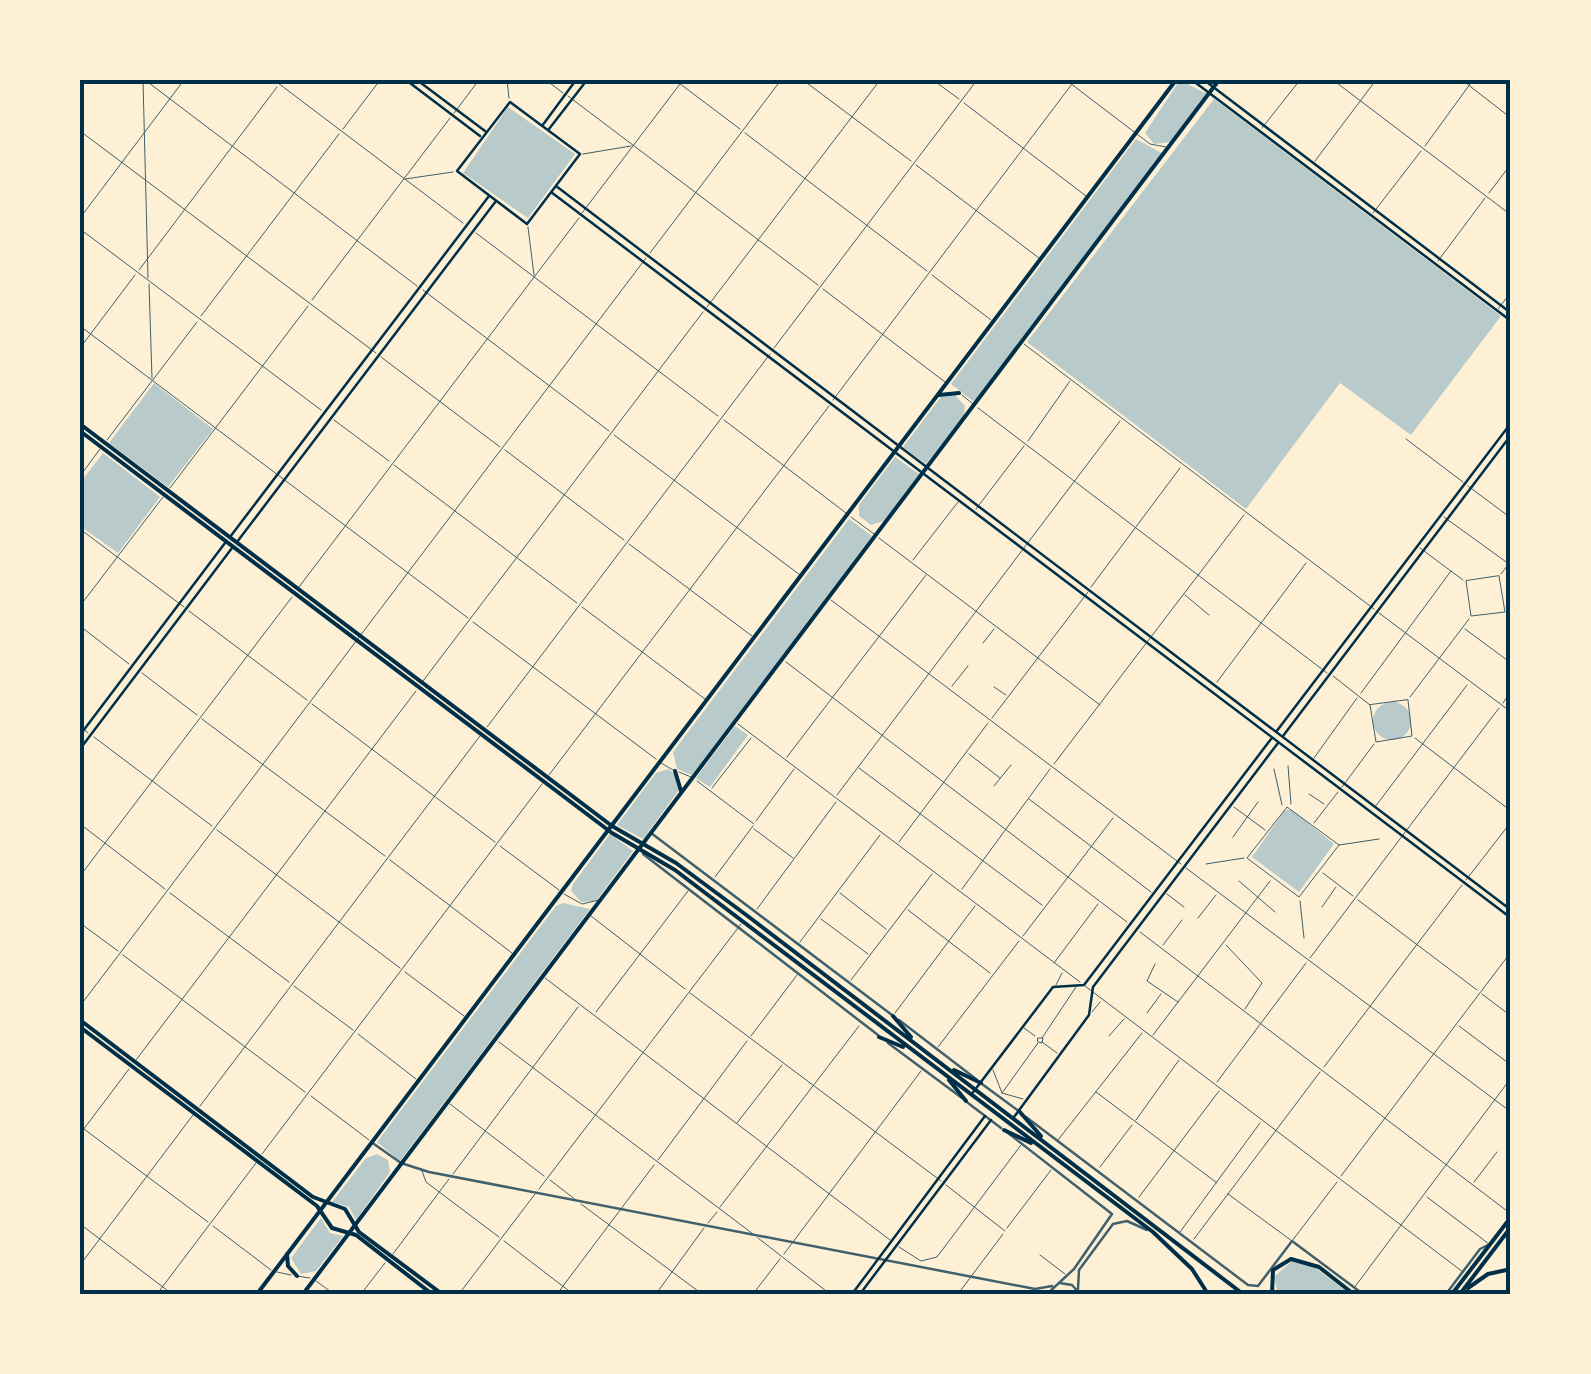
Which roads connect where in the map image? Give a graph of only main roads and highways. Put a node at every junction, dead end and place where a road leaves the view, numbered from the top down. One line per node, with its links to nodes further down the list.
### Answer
1 (406, 80): 13 (main road)
2 (417, 80): 12 (main road)
3 (576, 80): 10 (main road)
4 (586, 80): 11 (main road)
5 (1176, 80): 24 (main road)
6 (1192, 80): 9 (main road)
7 (1204, 80): 9 (main road)
8 (1219, 80): 9 (main road)
9 (1212, 90): 14 (main road); 31 (main road)
10 (542, 126): 11 (main road); 12 (main road)
11 (548, 131): 15 (main road)
12 (486, 132): 13 (main road)
13 (482, 138): 17 (main road)
14 (1311, 166): 19 (main road); 19 (main road)
15 (556, 186): 16 (main road); 30 (main road)
16 (551, 192): 18 (main road); 30 (main road)
17 (489, 196): 18 (main road); 32 (main road)
18 (496, 200): 33 (main road)
19 (1438, 262): 20 (main road)
20 (1499, 308): 21 (main road); 22 (main road)
21 (1511, 313)
22 (1511, 320)
23 (959, 393): 24 (main road)
24 (938, 396): 30 (main road)
25 (1511, 423): 37 (main road)
26 (80, 424): 29 (main road)
27 (80, 431): 29 (main road)
28 (1511, 435): 39 (main road)
29 (103, 445): 32 (main road)
30 (898, 449): 31 (main road); 46 (main road)
31 (925, 470): 34 (main road); 34 (main road); 45 (main road)
32 (229, 539): 33 (main road); 36 (main road)
33 (236, 544): 42 (main road); 46 (main road)
34 (1025, 546): 35 (main road)
35 (1150, 640): 37 (main road); 40 (main road)
36 (82, 728): 38 (main road)
37 (1276, 732): 39 (main road); 40 (main road)
38 (80, 735)
39 (1282, 737): 41 (main road); 44 (main road)
40 (1272, 738): 41 (main road); 59 (main road)
41 (1278, 742): 44 (main road); 62 (main road)
42 (80, 749)
43 (675, 771): 45 (main road)
44 (1342, 786): 48 (main road); 49 (main road)
45 (681, 792): 47 (main road)
46 (610, 828): 47 (main road); 70 (main road)
47 (641, 846): 54 (main road); 55 (main road); 73 (main road)
48 (1511, 910)
49 (1511, 918)
50 (893, 1016): 54 (main road)
51 (80, 1020): 56 (main road)
52 (80, 1028): 56 (main road)
53 (880, 1036): 55 (main road)
54 (918, 1044): 57 (main road)
55 (914, 1051): 58 (main road)
56 (133, 1064): 69 (main road)
57 (944, 1065): 59 (main road); 60 (main road)
58 (943, 1072): 60 (main road); 61 (main road)
59 (981, 1083): 60 (main road)
60 (974, 1092): 61 (main road); 64 (main road); 66 (main road)
61 (966, 1101)
62 (1019, 1111): 64 (main road); 68 (main road)
63 (985, 1116): 87 (main road)
64 (1014, 1118): 66 (main road); 68 (main road)
65 (991, 1120): 88 (main road)
66 (1009, 1124): 67 (main road); 68 (main road)
67 (1004, 1130): 68 (main road)
68 (1046, 1146): 89 (main road); 90 (main road)
69 (259, 1159): 70 (main road); 71 (main road)
70 (326, 1203): 71 (main road); 73 (main road)
71 (320, 1210): 75 (main road); 78 (main road)
72 (1511, 1216): 92 (main road)
73 (354, 1225): 75 (main road); 79 (main road)
74 (1511, 1227): 93 (main road)
75 (349, 1232): 79 (main road); 84 (main road)
76 (1511, 1239): 77 (main road)
77 (1511, 1253)
78 (287, 1254): 81 (main road); 83 (main road)
79 (389, 1258): 85 (main road); 86 (main road)
80 (1511, 1269): 93 (main road)
81 (297, 1276)
82 (1353, 1291): 91 (main road)
83 (257, 1294)
84 (302, 1294)
85 (432, 1294)
86 (442, 1294)
87 (852, 1294)
88 (860, 1294)
89 (1208, 1294)
90 (1243, 1294)
91 (1272, 1294)
92 (1449, 1294)
93 (1460, 1294)

